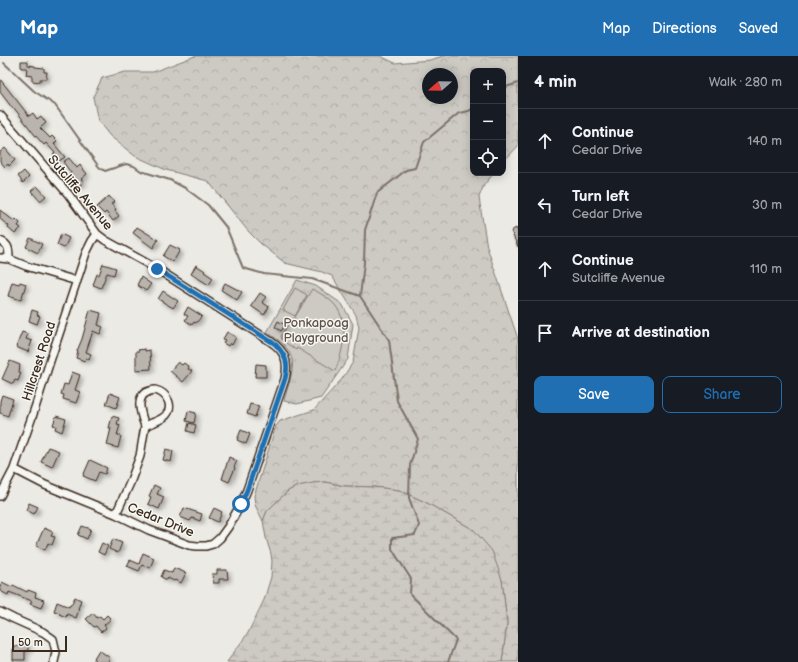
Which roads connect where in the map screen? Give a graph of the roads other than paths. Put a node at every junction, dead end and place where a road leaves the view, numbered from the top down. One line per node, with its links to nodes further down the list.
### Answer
1 (0, 116): 2 (street, Sutcliffe Avenue)
2 (97, 234): 6 (street, Hillcrest Road); 7 (street, Sutcliffe Avenue)
3 (0, 241): 5 (street)
4 (0, 258): 5 (street)
5 (9, 258): 6 (street)
6 (77, 281): 9 (street, Hillcrest Road)
7 (258, 333): 11 (street, Cedar Drive)
8 (146, 426): 8 (street); 11 (street)
9 (14, 469): 10 (street, Hillcrest Road); 11 (street, Cedar Drive)
10 (0, 496)
11 (116, 514)
12 (0, 612): 13 (street)
13 (54, 662)

